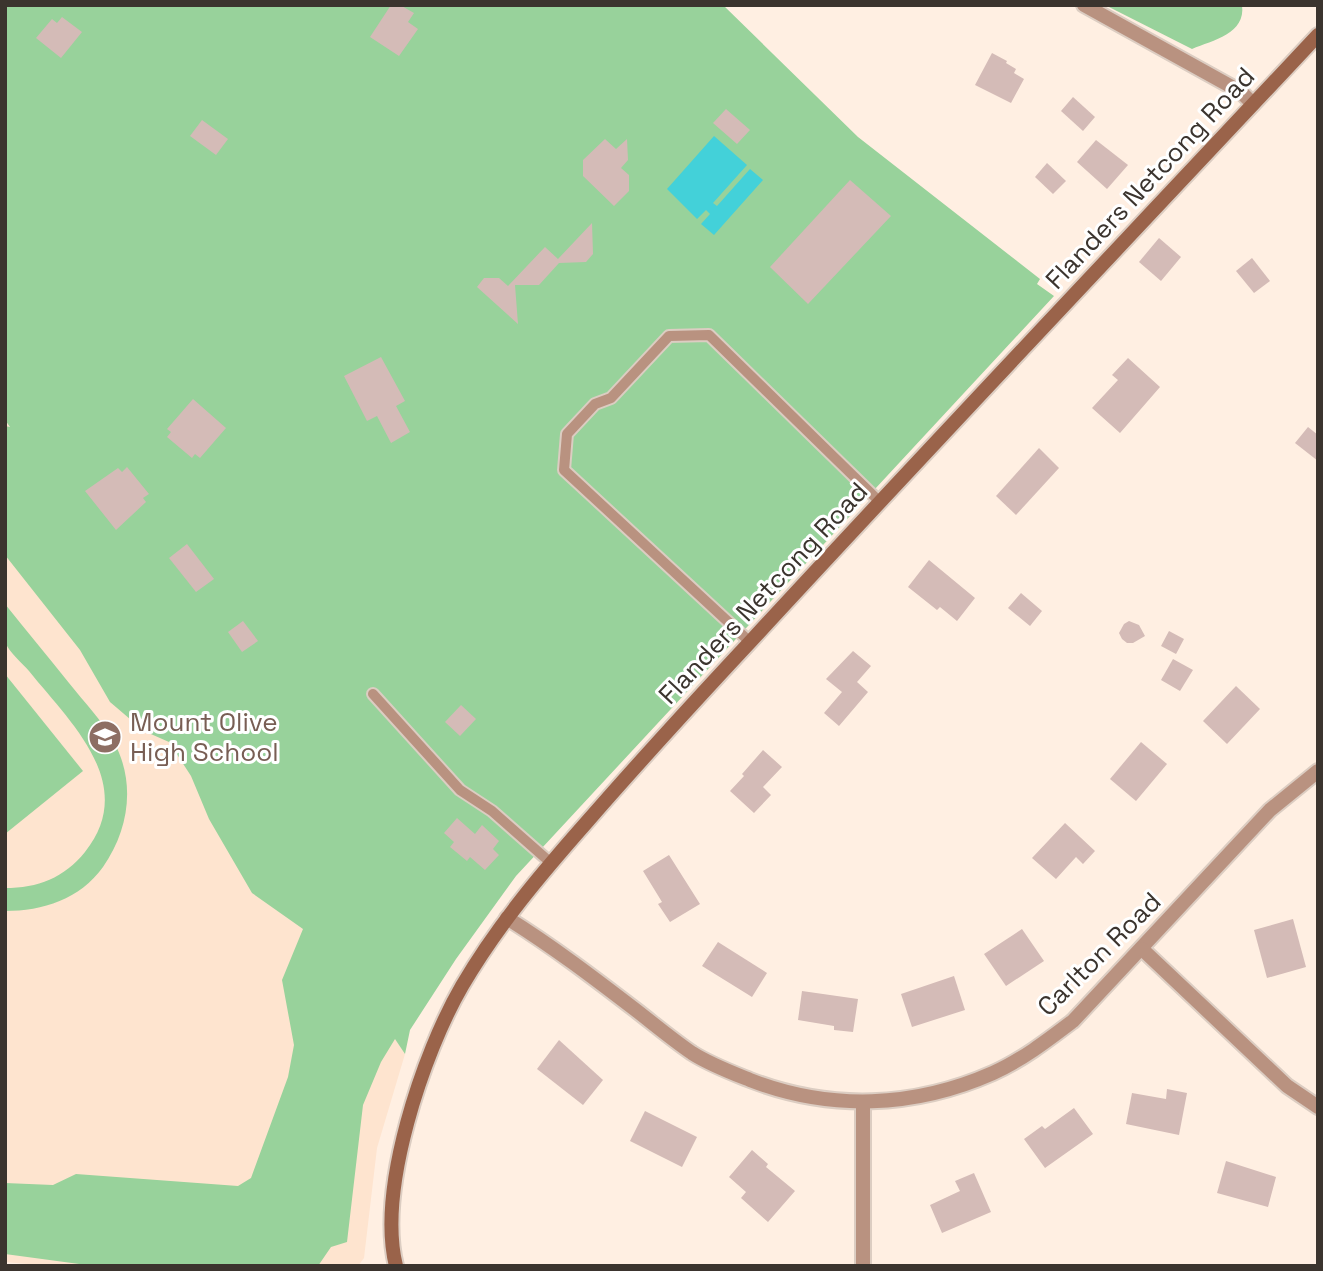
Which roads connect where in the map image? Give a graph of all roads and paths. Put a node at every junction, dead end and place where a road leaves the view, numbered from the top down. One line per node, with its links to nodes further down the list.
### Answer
1 (1084, 5): 3 (street)
2 (1318, 35): 3 (main road, Flanders Netcong Road)
3 (1253, 104): 4 (main road, Flanders Netcong Road)
4 (880, 502): 5 (main road, Flanders Netcong Road); 5 (lane)
5 (750, 642): 8 (main road, Flanders Netcong Road)
6 (373, 694): 8 (lane)
7 (1318, 771): 10 (street, Carlton Road)
8 (551, 863): 9 (main road, Flanders Netcong Road)
9 (507, 918): 11 (street, Carlton Road); 13 (main road, Flanders Netcong Road)
10 (1142, 949): 11 (street, Carlton Road); 12 (street)
11 (863, 1103): 14 (street)
12 (1318, 1107)
13 (396, 1266)
14 (863, 1266)

